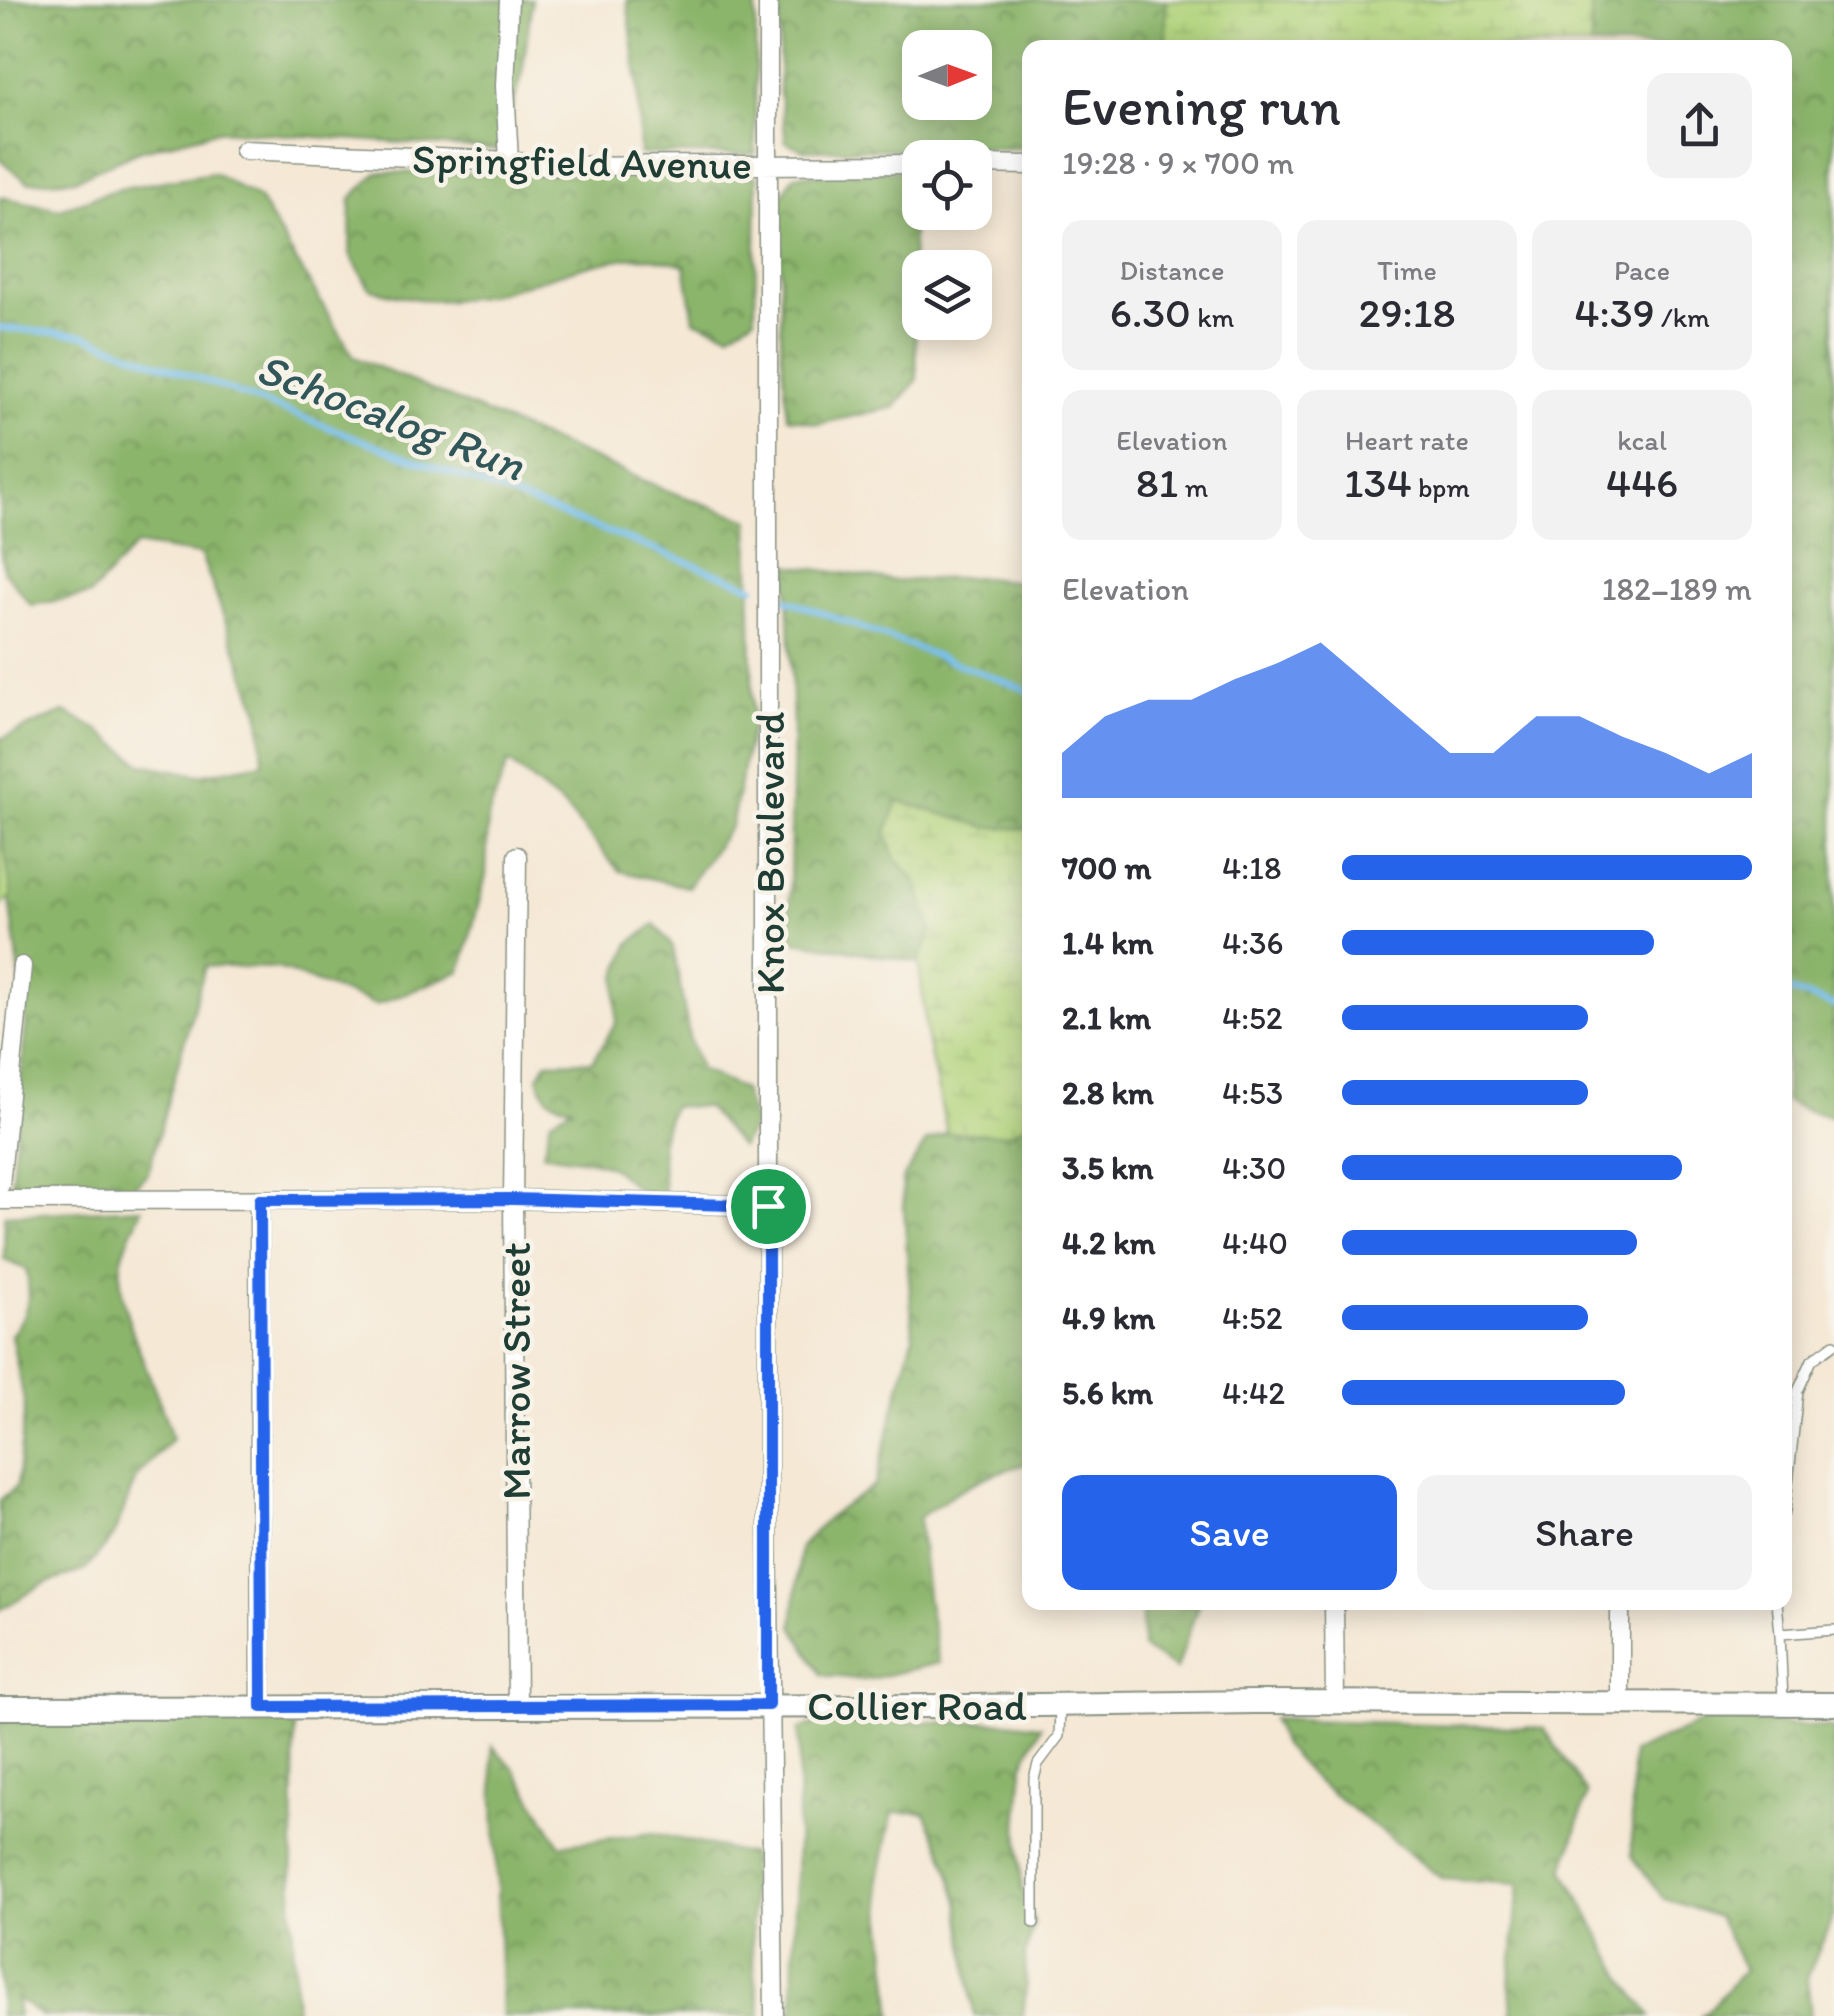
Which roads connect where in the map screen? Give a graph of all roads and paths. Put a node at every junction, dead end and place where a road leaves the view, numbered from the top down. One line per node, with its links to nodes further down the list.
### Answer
1 (509, 0): 4 (street)
2 (768, 0): 8 (street, Knox Boulevard)
3 (244, 150): 4 (street, Springfield Avenue)
4 (509, 161): 8 (street, Springfield Avenue)
5 (902, 164): 8 (street, Springfield Avenue)
6 (992, 164): 7 (street)
7 (1022, 165)
8 (768, 166): 15 (street, Knox Boulevard)
9 (517, 856): 12 (street, Marrow Street)
10 (22, 966): 11 (street)
11 (0, 1185)
12 (513, 1199): 14 (street); 15 (street); 29 (street, Marrow Street)
13 (0, 1200): 14 (street)
14 (260, 1200): 30 (street)
15 (768, 1206): 27 (street, Knox Boulevard)
16 (1834, 1344): 17 (lane)
17 (1792, 1446)
18 (1334, 1610): 23 (street)
19 (1620, 1610): 28 (street)
20 (1778, 1610): 22 (lane)
21 (1834, 1630): 22 (lane)
22 (1780, 1634): 25 (lane)
23 (1335, 1703): 24 (street, Collier Road); 28 (street, Collier Road)
24 (1060, 1704): 27 (street, Collier Road); 32 (lane)
25 (1783, 1704): 26 (street, Collier Road); 28 (street, Collier Road)
26 (1834, 1704)
27 (768, 1705): 29 (street, Collier Road); 33 (street, Knox Boulevard)
28 (1620, 1705)
29 (517, 1706): 30 (street, Collier Road)
30 (262, 1707): 31 (street, Collier Road)
31 (0, 1708)
32 (1034, 1922)
33 (774, 2016)

